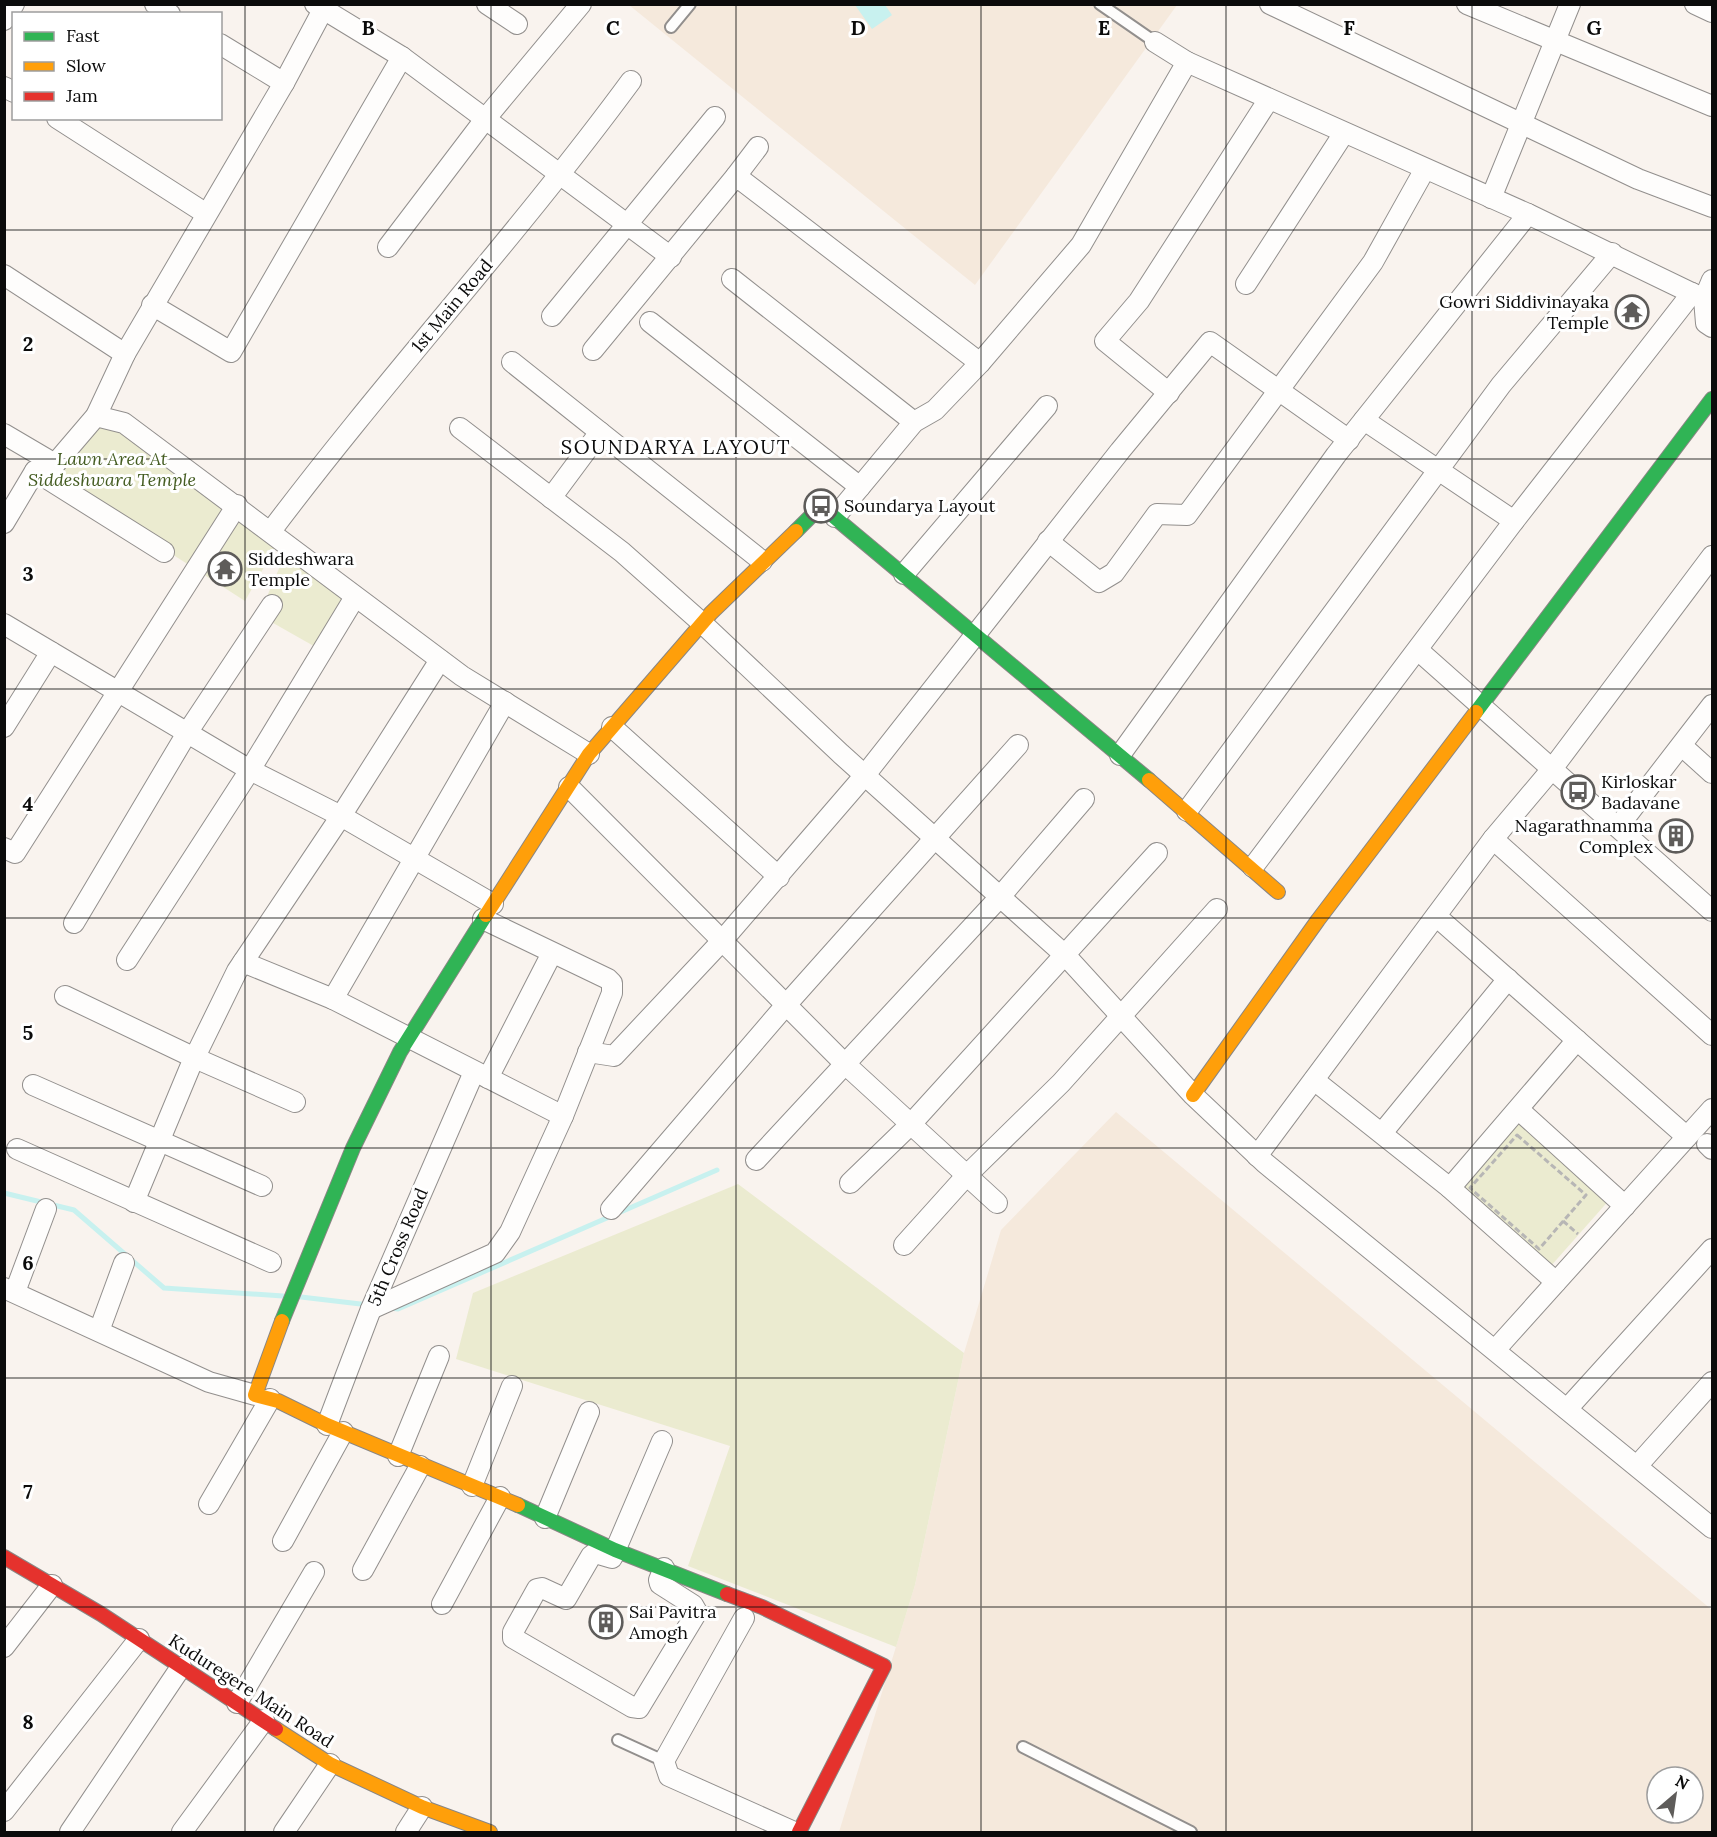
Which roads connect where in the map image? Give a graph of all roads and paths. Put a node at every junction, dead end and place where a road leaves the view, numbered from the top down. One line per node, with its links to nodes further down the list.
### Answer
1 (14, 4): 13 (street)
2 (487, 4): 14 (street)
3 (582, 4): 26 (street)
4 (690, 4): 15 (lane)
5 (1100, 4): 11 (lane)
6 (1269, 4): 28 (street)
7 (1467, 4): 17 (street)
8 (1570, 4): 17 (street)
9 (1695, 4): 12 (street)
10 (321, 6): 19 (street); 22 (street)
11 (1112, 8): 16 (lane)
12 (1713, 12)
13 (4, 20)
14 (517, 24)
15 (671, 27)
16 (1155, 42): 20 (street)
17 (1555, 43): 24 (street); 28 (street)
18 (222, 45): 22 (street)
19 (402, 57): 26 (street); 47 (street)
20 (1187, 62): 23 (street); 54 (street)
21 (632, 81): 32 (street, 1st Main Road)
22 (284, 83): 36 (street)
23 (1269, 99): 29 (street); 56 (street)
24 (1713, 106)
25 (715, 117): 38 (street)
26 (486, 118): 32 (street); 39 (street)
27 (60, 120): 36 (street)
28 (1522, 123): 34 (street); 35 (street)
29 (1344, 133): 31 (street); 45 (street)
30 (758, 147): 33 (street)
31 (1425, 169): 34 (street); 55 (street)
32 (562, 174): 38 (street); 75 (street, 1st Main Road)
33 (736, 176): 41 (street); 54 (street)
34 (1491, 198): 37 (street)
35 (1713, 207)
36 (206, 213): 47 (street)
37 (1528, 214): 40 (street); 60 (street)
38 (628, 224): 41 (street); 48 (street)
39 (388, 248)
40 (1612, 254): 46 (street); 68 (street)
41 (671, 257): 51 (street)
42 (4, 275): 52 (street)
43 (732, 279): 61 (street)
44 (1713, 280): 46 (street)
45 (1246, 284)
46 (1698, 296): 50 (street); 73 (street)
47 (152, 306): 52 (street)
48 (552, 316)
49 (651, 322): 69 (street)
50 (1713, 327)
51 (593, 350)
52 (125, 354): 59 (street)
53 (512, 362): 63 (street)
54 (980, 363): 61 (street)
55 (1280, 391): 56 (street); 65 (street); 76 (street)
56 (1169, 393): 76 (street)
57 (1713, 399): 92 (street)
58 (1047, 406): 80 (street)
59 (96, 416): 66 (street); 71 (street)
60 (1364, 420): 65 (street); 68 (street)
61 (914, 422): 69 (street)
62 (460, 428): 70 (street)
63 (600, 432): 70 (street); 79 (street)
64 (4, 434): 66 (street)
65 (1348, 440): 99 (street)
66 (55, 464): 67 (street)
67 (35, 471): 74 (street); 77 (street)
68 (1437, 471): 73 (street); 106 (street)
69 (860, 487): 72 (street)
70 (551, 498): 83 (street)
71 (237, 505): 75 (street); 89 (street)
72 (835, 518): 79 (street); 80 (street)
73 (1514, 521): 86 (street)
74 (4, 523)
75 (272, 531): 81 (street)
76 (1048, 541): 85 (street)
77 (164, 552)
78 (1713, 556): 100 (street)
79 (762, 561): 83 (street)
80 (904, 574): 85 (street)
81 (355, 597): 88 (street); 101 (street)
82 (272, 605): 95 (street)
83 (702, 623): 94 (street); 103 (street)
84 (4, 624): 87 (street)
85 (975, 634): 99 (street); 103 (street)
86 (1419, 651): 92 (street); 114 (street)
87 (51, 652): 89 (street); 93 (street)
88 (440, 660): 90 (street); 107 (street)
89 (117, 692): 95 (street); 111 (street)
90 (505, 702): 98 (street); 113 (street)
91 (1713, 705): 97 (street)
92 (1480, 706): 100 (street); 142 (street)
93 (4, 727)
94 (612, 727): 98 (street); 115 (street)
95 (187, 733): 101 (street); 122 (street)
96 (1018, 745): 109 (street)
97 (1682, 746): 102 (street); 108 (street)
98 (589, 754): 104 (street)
99 (1120, 755): 106 (street)
100 (1552, 769): 108 (street); 110 (street)
101 (250, 771): 107 (street); 126 (street)
102 (1713, 773)
103 (865, 775): 109 (street); 115 (street)
104 (569, 787): 119 (street); 123 (street)
105 (1084, 798): 117 (street)
106 (1187, 811): 114 (street)
107 (341, 816): 113 (street); 127 (street)
108 (1618, 827): 120 (street)
109 (936, 839): 117 (street); 131 (street)
110 (1493, 839): 121 (street); 133 (street)
111 (4, 848)
112 (1156, 853): 125 (street)
113 (414, 858): 119 (street); 130 (street)
114 (1253, 867): 116 (street)
115 (779, 877): 123 (street)
116 (1278, 892)
117 (999, 898): 125 (street); 138 (street)
118 (1217, 909): 132 (street)
119 (488, 911): 124 (street); 134 (street)
120 (1713, 911)
121 (1436, 916): 128 (street); 140 (street)
122 (74, 923)
123 (722, 942): 131 (street); 136 (street)
124 (552, 953): 136 (street); 139 (street, 5th Cross Road)
125 (1066, 956): 132 (street); 147 (street)
126 (127, 960)
127 (243, 962): 130 (street); 137 (street)
128 (1508, 979): 135 (street); 148 (street)
129 (65, 996): 137 (street)
130 (333, 999): 134 (street)
131 (786, 1005): 138 (street); 163 (street)
132 (1123, 1016): 142 (street); 155 (street)
133 (1713, 1035)
134 (408, 1040): 139 (street); 176 (street)
135 (1577, 1040): 145 (street); 150 (street)
136 (588, 1053): 146 (street)
137 (195, 1058): 143 (street); 151 (street)
138 (844, 1063): 147 (street); 154 (street)
139 (481, 1075): 146 (street); 170 (street, 5th Cross Road)
140 (1314, 1080): 148 (street); 153 (street)
141 (33, 1085): 151 (street)
142 (1194, 1095): 153 (street)
143 (295, 1102)
144 (1713, 1108): 150 (street)
145 (1519, 1110): 158 (street); 161 (street)
146 (563, 1116): 170 (street)
147 (911, 1124): 155 (street); 156 (street)
148 (1382, 1133): 158 (street)
149 (1517, 1135): 149 (path)
150 (1687, 1137): 161 (street)
151 (159, 1141): 157 (street); 159 (street)
152 (17, 1149): 159 (street)
153 (1257, 1156): 172 (street)
154 (756, 1160)
155 (967, 1175): 160 (street); 164 (street)
156 (850, 1183)
157 (261, 1186)
158 (1449, 1188): 168 (street)
159 (134, 1202): 166 (street)
160 (997, 1203)
161 (1625, 1206): 168 (street)
162 (46, 1209): 169 (street)
163 (611, 1209)
164 (904, 1245)
165 (1713, 1249): 177 (street)
166 (271, 1262)
167 (124, 1263): 171 (street)
168 (1556, 1282): 172 (street)
169 (10, 1290): 171 (street)
170 (371, 1309): 179 (street, 5th Cross Road)
171 (99, 1331): 176 (street)
172 (1495, 1350): 177 (street)
173 (439, 1356): 181 (street)
174 (1713, 1382): 183 (street)
175 (512, 1386): 184 (street)
176 (262, 1397): 179 (street); 186 (street)
177 (1567, 1408): 183 (street)
178 (590, 1412): 187 (street)
179 (335, 1429): 181 (street); 189 (street, 5th Cross Road)
180 (662, 1441): 190 (street)
181 (398, 1456): 182 (street)
182 (420, 1466): 184 (street); 193 (street)
183 (1637, 1466): 188 (street)
184 (472, 1486): 185 (street)
185 (500, 1497): 187 (street); 196 (street)
186 (210, 1504)
187 (545, 1518): 190 (street)
188 (1713, 1528)
189 (283, 1541)
190 (615, 1550): 192 (street); 192 (street)
191 (4, 1557): 195 (street, Kuduregere Main Road)
192 (664, 1568): 215 (street)
193 (363, 1570)
194 (314, 1572): 201 (street)
195 (52, 1585): 198 (street, Kuduregere Main Road); 199 (street)
196 (442, 1604)
197 (744, 1617): 205 (street)
198 (139, 1639): 200 (street, Kuduregere Main Road); 208 (street)
199 (4, 1647)
200 (181, 1667): 201 (street, Kuduregere Main Road); 209 (street)
201 (237, 1703): 202 (street, Kuduregere Main Road)
202 (264, 1720): 206 (street, Kuduregere Main Road); 210 (street)
203 (618, 1740): 205 (lane)
204 (1023, 1747): 216 (lane)
205 (664, 1761): 214 (street)
206 (330, 1764): 207 (street, Kuduregere Main Road); 211 (street)
207 (422, 1807): 212 (street); 213 (street, Kuduregere Main Road)
208 (4, 1811)
209 (70, 1833)
210 (182, 1833)
211 (284, 1833)
212 (406, 1833)
213 (490, 1833)
214 (794, 1833)
215 (799, 1833)
216 (1191, 1833)

